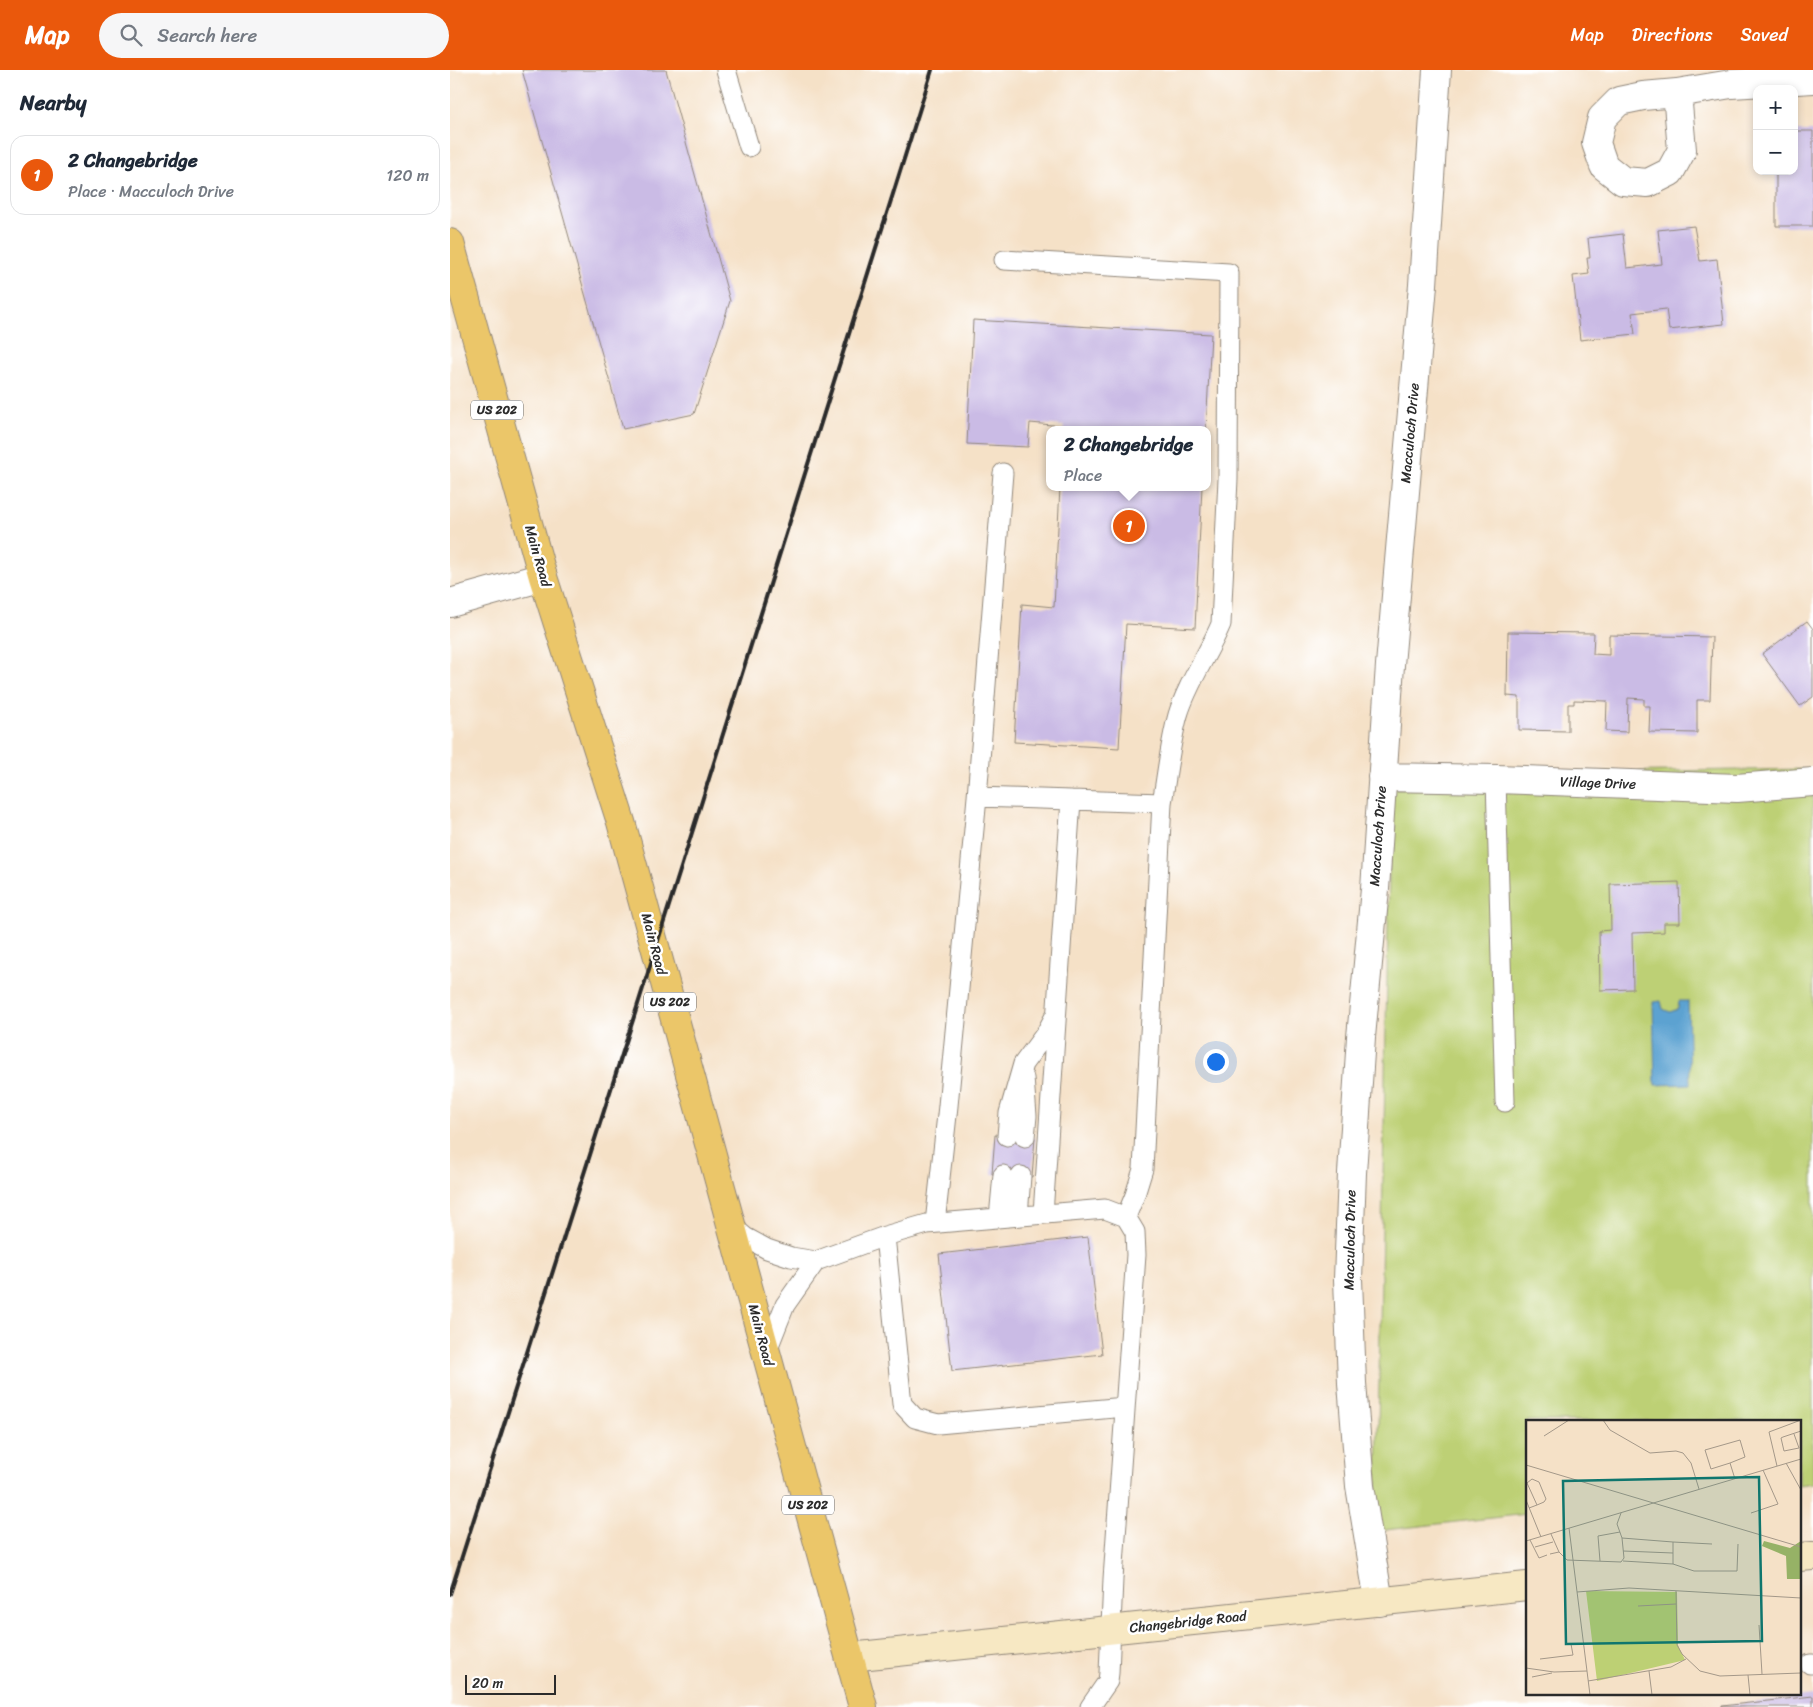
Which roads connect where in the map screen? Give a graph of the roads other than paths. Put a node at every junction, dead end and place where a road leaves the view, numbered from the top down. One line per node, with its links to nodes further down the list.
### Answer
1 (726, 70): 5 (lane)
2 (1438, 70): 12 (street, Macculoch Drive)
3 (1813, 79): 4 (street)
4 (1677, 93)
5 (749, 147)
6 (450, 243): 8 (main road, Main Road / US 202)
7 (1004, 260): 17 (lane)
8 (455, 277): 10 (main road, Main Road / US 202)
9 (1003, 474): 15 (lane)
10 (543, 577): 11 (street); 26 (main road, Main Road / US 202)
11 (450, 603)
12 (1382, 777): 13 (street, Village Drive); 34 (street, Macculoch Drive)
13 (1496, 779): 14 (street, Village Drive); 19 (lane)
14 (1813, 782)
15 (977, 797): 16 (lane); 25 (lane)
16 (1071, 800): 17 (lane); 18 (lane)
17 (1162, 803): 23 (lane)
18 (1058, 1010): 20 (lane); 21 (lane)
19 (1505, 1102)
20 (1016, 1136)
21 (1043, 1214): 22 (lane); 23 (lane)
22 (1018, 1216): 24 (lane); 24 (lane)
23 (1126, 1217): 30 (lane)
24 (999, 1218): 25 (lane)
25 (935, 1223): 27 (lane)
26 (731, 1224): 28 (lane); 29 (main road, Main Road / US 202)
27 (885, 1236): 28 (lane); 30 (lane)
28 (816, 1261): 29 (lane)
29 (766, 1353): 36 (main road, Main Road / US 202)
30 (1125, 1407): 35 (lane)
31 (1813, 1556): 32 (main road)
32 (1800, 1557)
33 (1526, 1586): 34 (main road, Changebridge Road)
34 (1379, 1602): 35 (main road, Changebridge Road)
35 (1111, 1630): 36 (main road, Changebridge Road); 38 (lane)
36 (850, 1657): 37 (main road, Main Road / US 202)
37 (863, 1707)
38 (1090, 1707)

